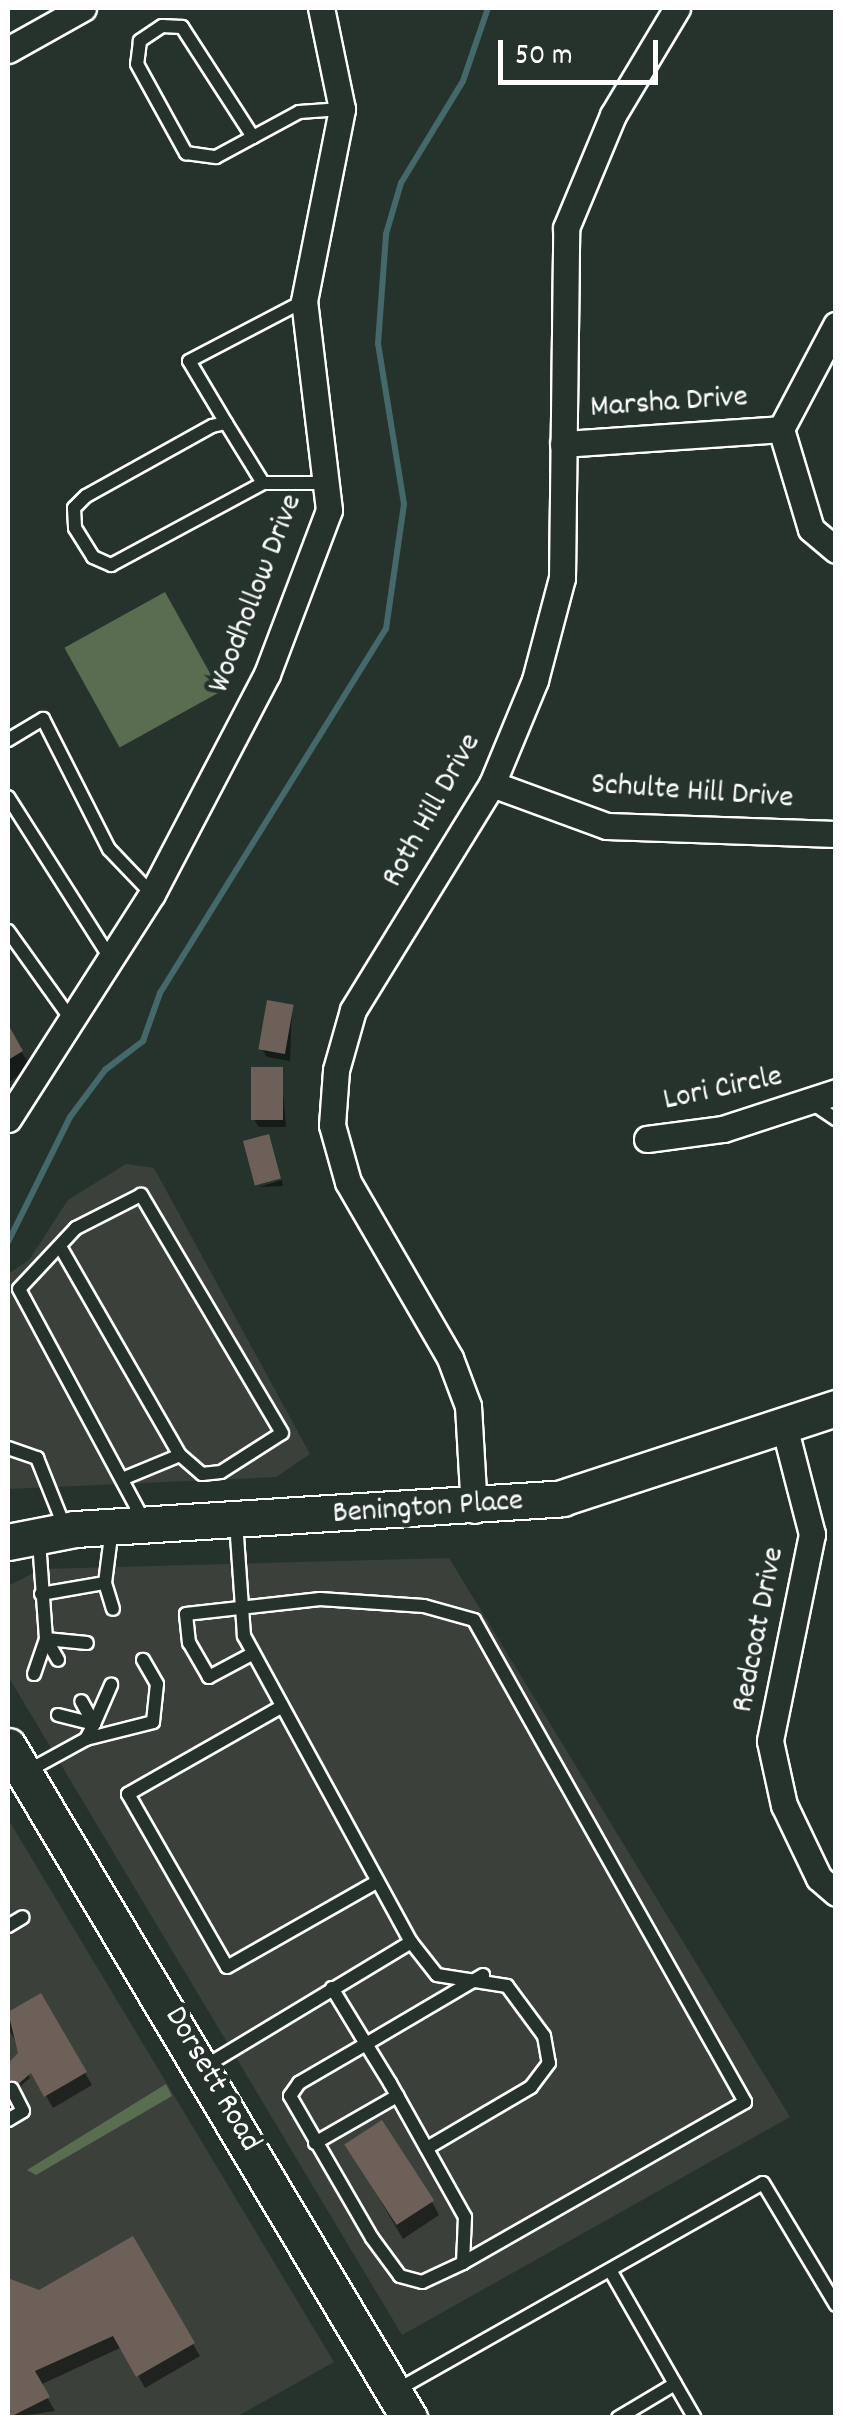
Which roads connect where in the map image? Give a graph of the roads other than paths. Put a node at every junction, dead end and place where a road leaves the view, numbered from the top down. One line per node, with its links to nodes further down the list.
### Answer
1 (83, 8): 4 (street)
2 (321, 8): 5 (street, Woodhollow Drive)
3 (677, 8): 11 (street, Roth Hill Drive)
4 (8, 50)
5 (342, 109): 6 (lane); 7 (street, Woodhollow Drive)
6 (254, 137): 6 (lane)
7 (304, 301): 9 (lane); 13 (street, Woodhollow Drive)
8 (836, 325): 10 (street, Marsha Drive)
9 (226, 423): 12 (lane); 12 (lane)
10 (780, 430): 11 (street, Marsha Drive); 14 (street)
11 (563, 444): 16 (street, Roth Hill Drive)
12 (263, 482): 13 (lane)
13 (331, 483): 19 (street, Woodhollow Drive)
14 (836, 550)
15 (8, 740): 19 (lane)
16 (492, 784): 18 (street, Schulte Hill Drive); 34 (street, Roth Hill Drive)
17 (8, 796): 21 (lane)
18 (836, 834)
19 (152, 894): 21 (street, Woodhollow Drive)
20 (8, 931): 22 (lane)
21 (110, 956): 22 (street, Woodhollow Drive)
22 (68, 1014): 24 (street, Woodhollow Drive)
23 (824, 1097): 25 (lane, Lori Circle); 26 (street, Lori Circle)
24 (8, 1119)
25 (836, 1119)
26 (647, 1139)
27 (62, 1250): 28 (lane); 32 (lane); 32 (lane)
28 (14, 1292): 33 (lane)
29 (836, 1408): 30 (main road, Benington Place)
30 (784, 1426): 34 (main road, Benington Place); 57 (street, Redcoat Drive)
31 (8, 1448): 37 (lane)
32 (180, 1455): 33 (lane)
33 (128, 1477): 36 (lane)
34 (474, 1510): 35 (main road, Benington Place)
35 (236, 1521): 36 (main road, Benington Place); 42 (lane)
36 (129, 1526): 37 (main road, Benington Place); 39 (lane)
37 (30, 1535): 38 (main road); 40 (lane)
38 (8, 1560)
39 (105, 1582): 40 (lane); 41 (lane)
40 (41, 1594): 43 (lane)
41 (113, 1608)
42 (238, 1608): 45 (lane); 45 (lane); 70 (lane)
43 (46, 1639): 44 (lane); 46 (lane); 48 (lane)
44 (87, 1643)
45 (252, 1654): 51 (lane)
46 (58, 1660)
47 (143, 1660): 54 (lane)
48 (34, 1674)
49 (110, 1685): 53 (lane)
50 (81, 1701): 53 (lane)
51 (282, 1707): 56 (lane); 56 (lane)
52 (58, 1715): 53 (lane)
53 (94, 1724): 54 (lane)
54 (86, 1739): 55 (lane)
55 (16, 1760): 64 (main road, Dorsett Road)
56 (375, 1883): 60 (lane)
57 (836, 1893)
58 (23, 1917): 59 (lane)
59 (8, 1926)
60 (411, 1942): 61 (lane); 62 (lane)
61 (483, 1975): 63 (lane); 69 (lane)
62 (332, 1988): 63 (lane); 64 (lane)
63 (366, 2044): 66 (lane); 68 (lane)
64 (204, 2067): 74 (main road, Dorsett Road)
65 (12, 2089): 67 (lane)
66 (397, 2096): 68 (lane); 69 (lane)
67 (8, 2120)
68 (314, 2143): 70 (lane)
69 (427, 2148): 70 (lane)
70 (464, 2263)
71 (610, 2270): 72 (lane); 73 (lane); 74 (lane)
72 (836, 2305)
73 (675, 2384): 75 (lane); 76 (lane)
74 (402, 2405)
75 (622, 2417)
76 (695, 2418)

